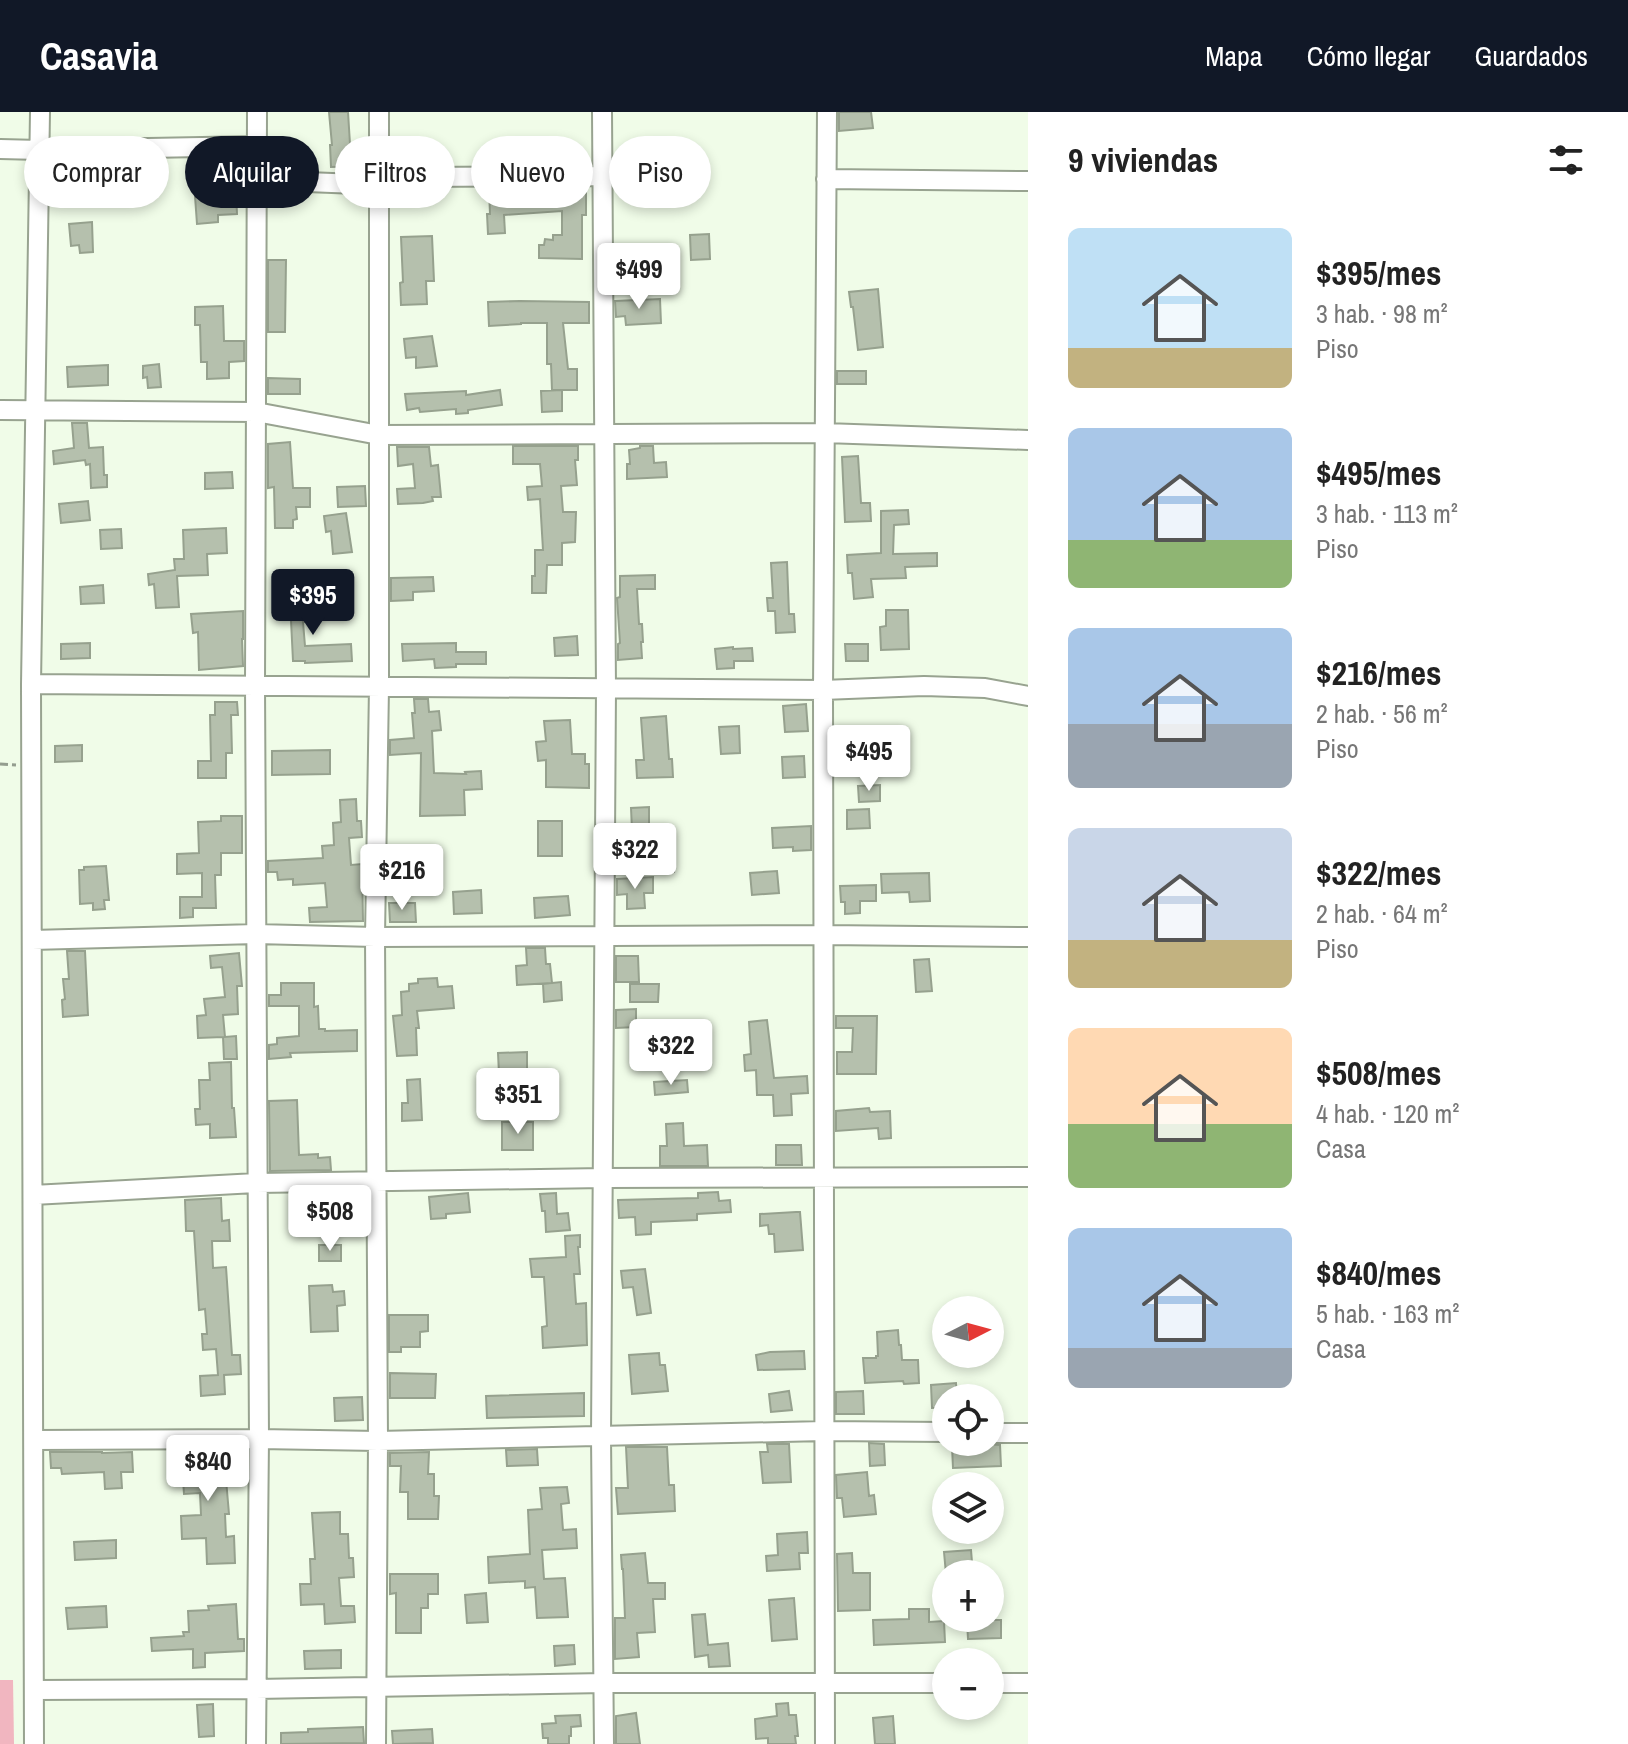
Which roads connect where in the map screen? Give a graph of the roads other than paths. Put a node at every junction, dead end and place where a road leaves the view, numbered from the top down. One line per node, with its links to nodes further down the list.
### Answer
1 (40, 112): 6 (street)
2 (257, 112): 7 (street)
3 (379, 112): 8 (street)
4 (602, 112): 11 (street)
5 (827, 112): 13 (street)
6 (40, 136)
7 (257, 136)
8 (379, 136)
9 (0, 149): 10 (street)
10 (24, 150)
11 (602, 176): 12 (street); 22 (street)
12 (455, 177)
13 (826, 179): 14 (street); 21 (street)
14 (1028, 181)
15 (39, 208): 19 (street)
16 (257, 208): 20 (street)
17 (379, 208): 23 (street)
18 (0, 410): 19 (street)
19 (36, 410): 20 (street); 25 (street)
20 (256, 412): 23 (street); 26 (street)
21 (825, 433): 22 (street); 24 (street); 29 (street)
22 (604, 434): 23 (street); 28 (street)
23 (379, 435): 27 (street)
24 (1028, 440)
25 (31, 684): 26 (street); 36 (street)
26 (255, 685): 27 (street); 31 (street)
27 (379, 687): 28 (street); 34 (street)
28 (606, 689): 29 (street); 33 (street)
29 (823, 690): 30 (street); 32 (street)
30 (1028, 696)
31 (256, 934): 34 (street); 36 (street); 41 (street)
32 (824, 935): 33 (street); 35 (street); 39 (street)
33 (605, 936): 34 (street); 38 (street)
34 (375, 937): 40 (street)
35 (1028, 937)
36 (32, 940): 42 (street)
37 (1028, 1177): 39 (street)
38 (604, 1178): 39 (street); 40 (street); 47 (street)
39 (824, 1178): 43 (street)
40 (376, 1182): 41 (street); 50 (street)
41 (257, 1183): 42 (street); 48 (street)
42 (33, 1195): 49 (street)
43 (824, 1431): 44 (street); 47 (street); 55 (street)
44 (932, 1432)
45 (1004, 1433): 46 (street)
46 (1028, 1433)
47 (601, 1437): 50 (street); 51 (street)
48 (259, 1439): 49 (street); 50 (street); 57 (street)
49 (34, 1440): 58 (street)
50 (378, 1441): 56 (street)
51 (604, 1683): 55 (street); 56 (street); 62 (street)
52 (932, 1683): 55 (street)
53 (1004, 1683): 54 (street)
54 (1028, 1683)
55 (825, 1684): 63 (street)
56 (377, 1687): 57 (street); 61 (street)
57 (256, 1689): 58 (street); 60 (street)
58 (34, 1690): 59 (street)
59 (34, 1744)
60 (256, 1744)
61 (376, 1744)
62 (604, 1744)
63 (825, 1744)

